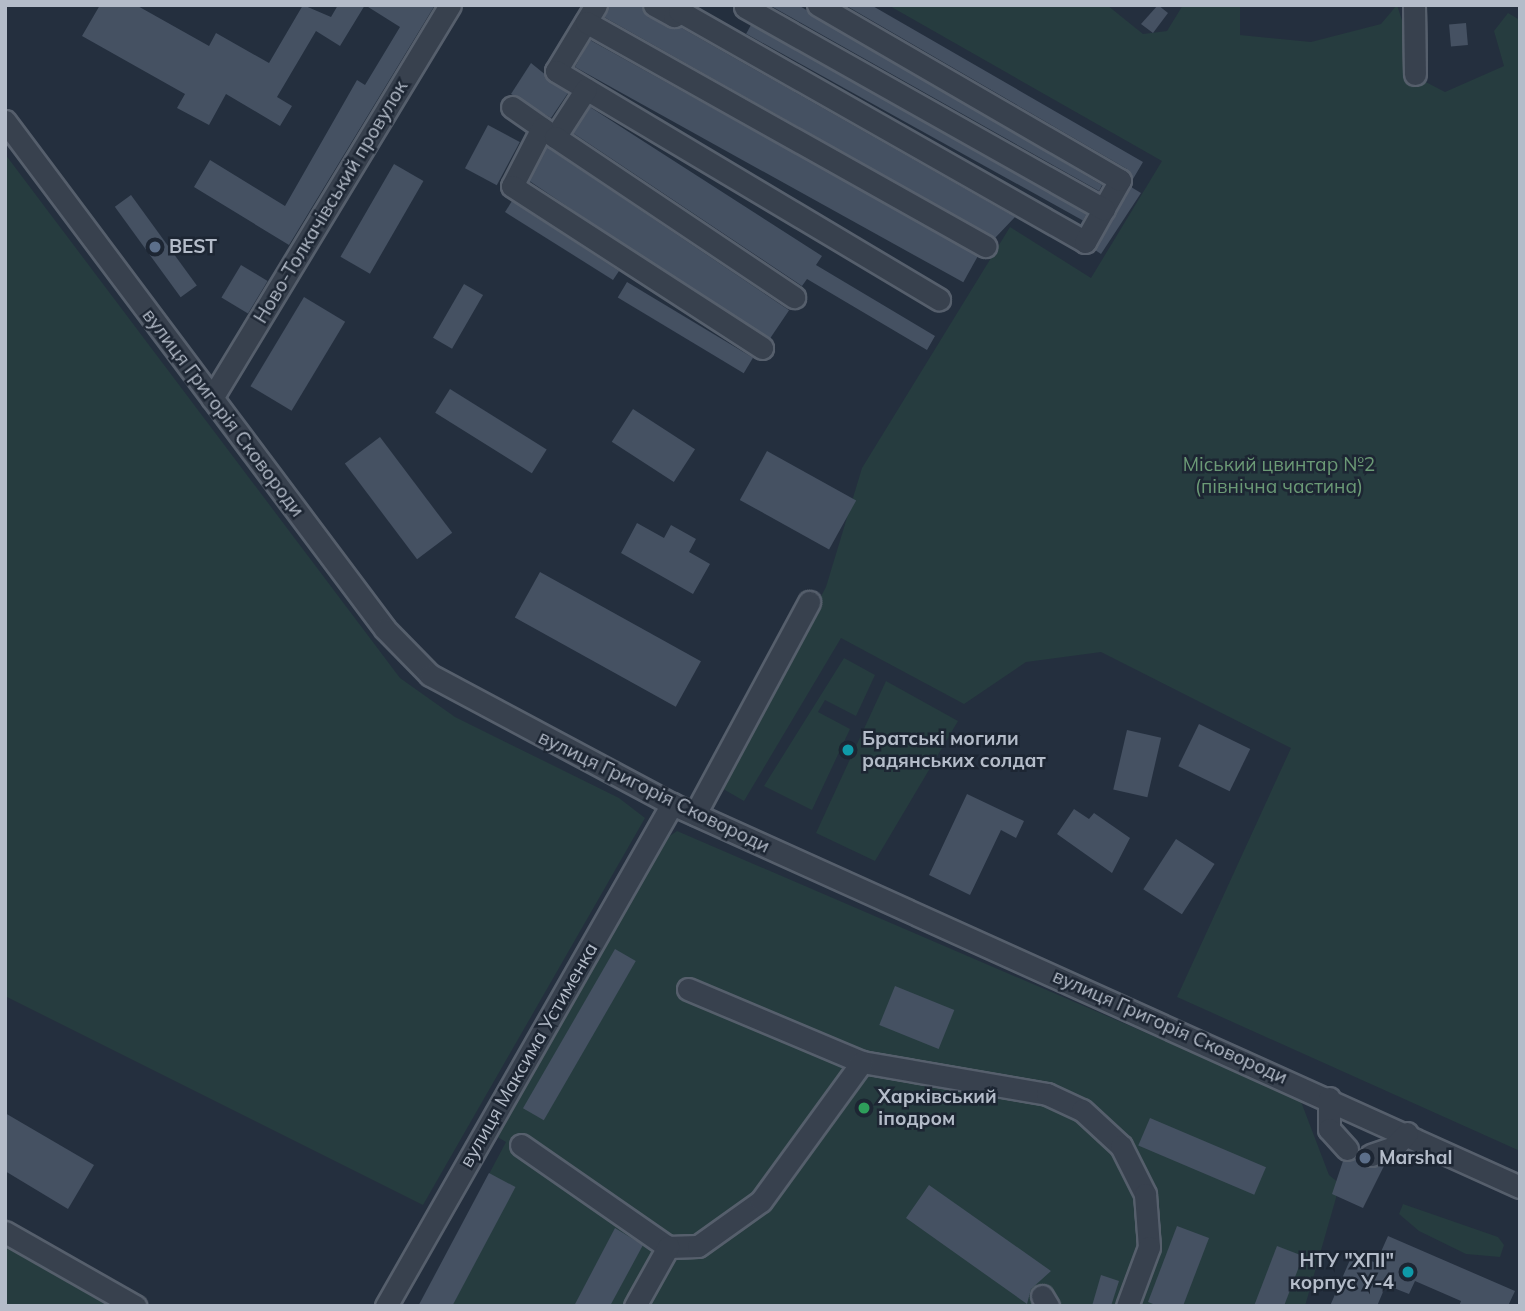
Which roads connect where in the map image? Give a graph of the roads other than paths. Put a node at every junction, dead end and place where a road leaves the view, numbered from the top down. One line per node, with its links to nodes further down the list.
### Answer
1 (450, 5): 18 (street, Ново-Толкачівський провулок)
2 (654, 5): 7 (street)
3 (818, 5): 13 (street)
4 (1414, 5): 8 (street)
5 (746, 6): 7 (street); 13 (street)
6 (591, 14): 9 (street); 14 (street)
7 (728, 38): 13 (street)
8 (1415, 74)
9 (586, 89): 12 (street); 16 (street)
10 (512, 107): 12 (street)
11 (5, 121): 18 (street, вулиця Григорія Сковороди)
12 (549, 133): 15 (street); 17 (street)
13 (1104, 209)
14 (985, 246)
15 (794, 297)
16 (939, 299)
17 (762, 348)
18 (212, 398): 20 (street, вулиця Григорія Сковороди)
19 (809, 602): 21 (street)
20 (672, 804): 21 (street, вулиця Григорія Сковороди); 33 (street, вулиця Максима Устименка)
21 (695, 814): 24 (street, вулиця Григорія Сковороди)
22 (688, 989): 23 (street)
23 (862, 1062): 31 (street); 35 (street)
24 (1329, 1098): 25 (street, вулиця Григорія Сковороди); 27 (street)
25 (1407, 1133): 28 (street); 29 (street, вулиця Григорія Сковороди)
26 (521, 1146): 31 (street)
27 (1347, 1149)
28 (1371, 1155)
29 (1520, 1187)
30 (5, 1232): 32 (street)
31 (668, 1247): 34 (street)
32 (135, 1306)
33 (386, 1306)
34 (635, 1306)
35 (1127, 1306)

